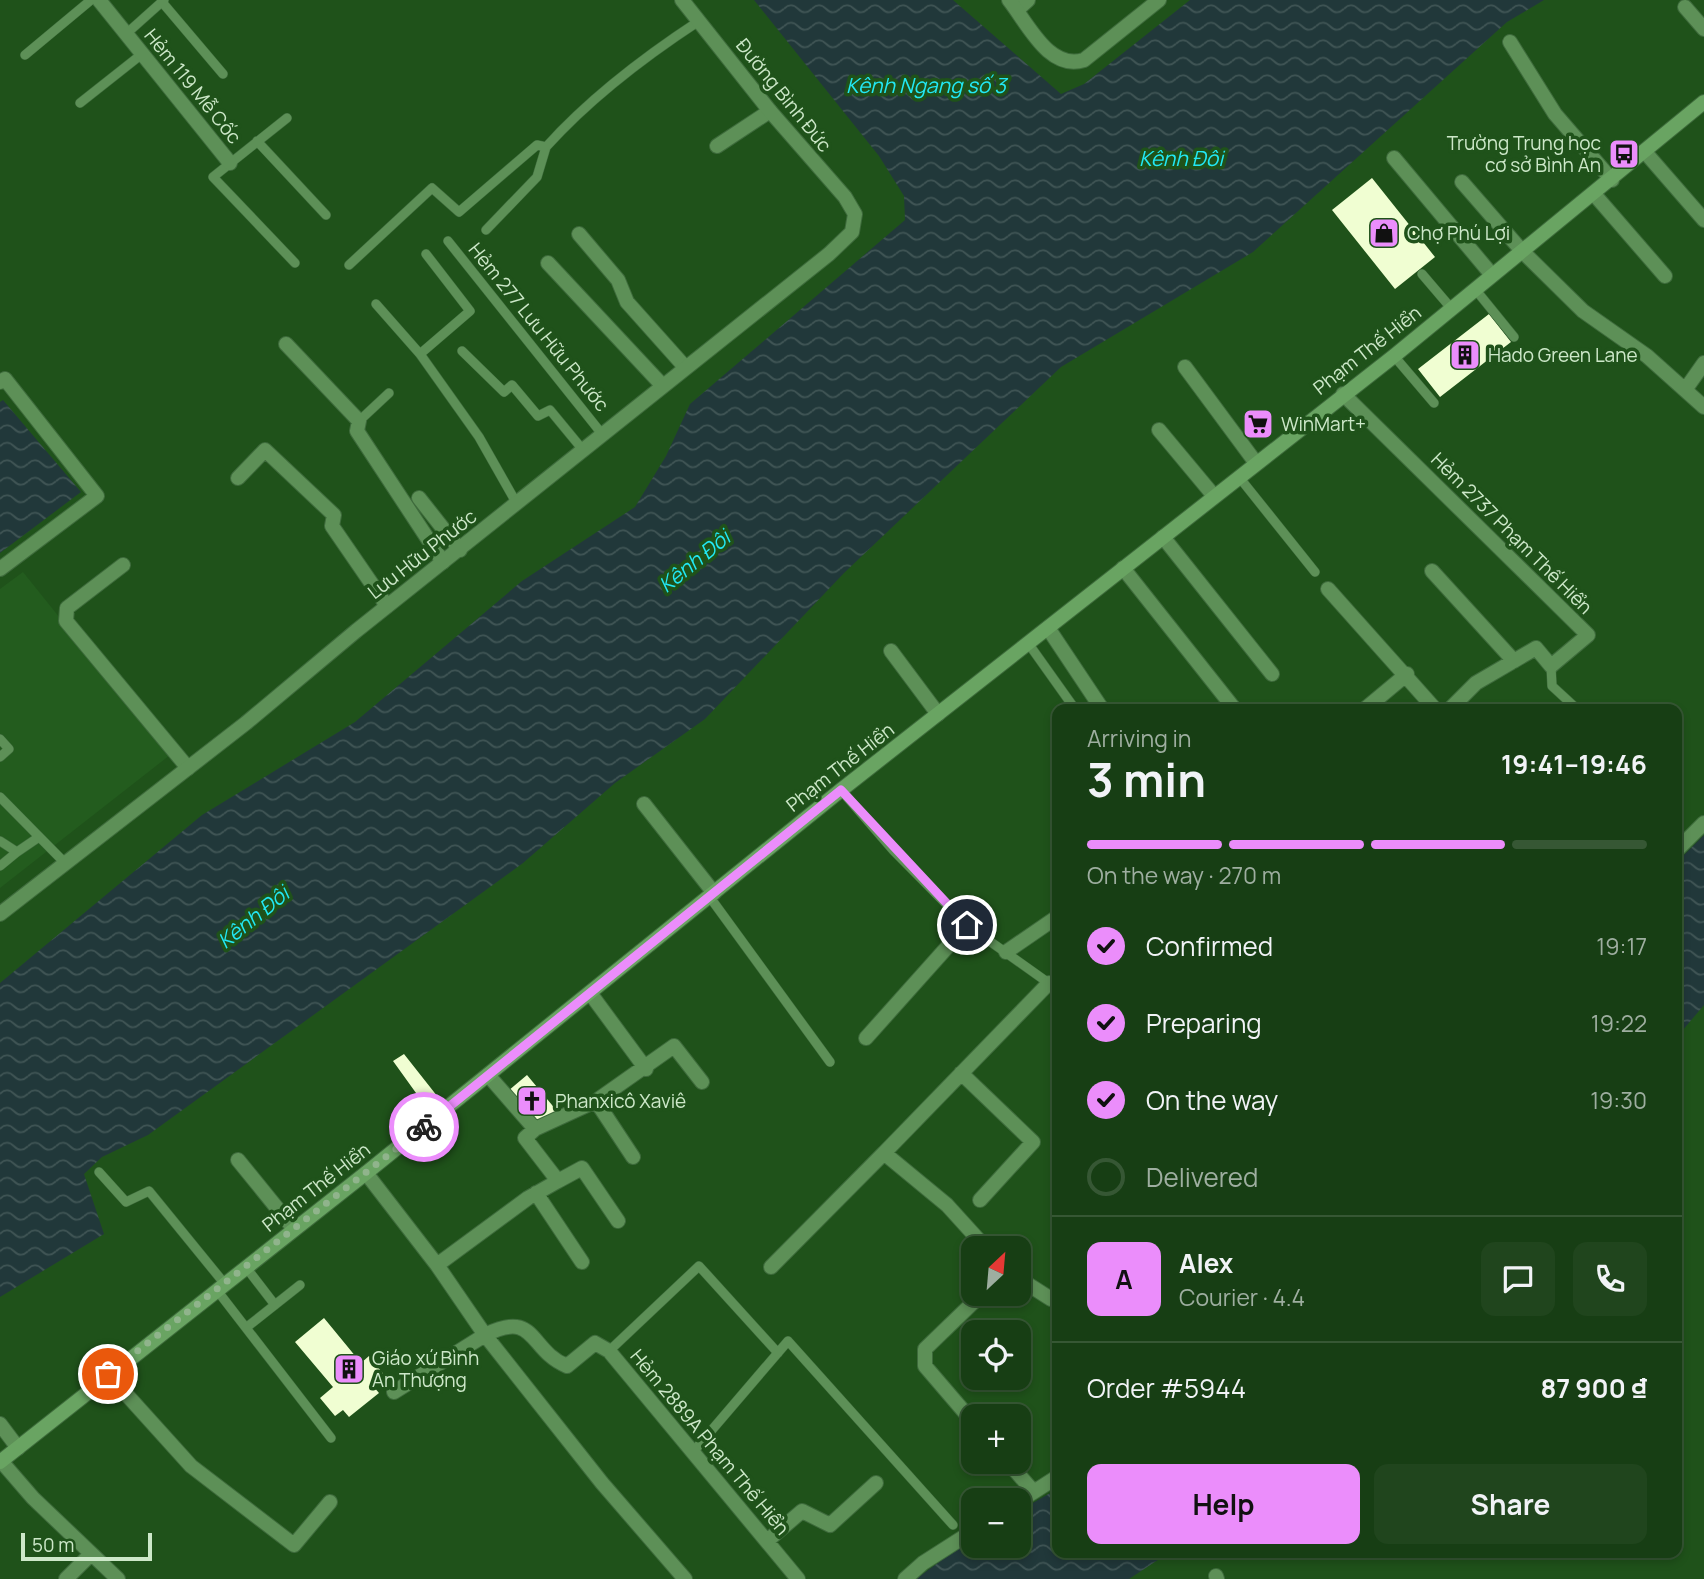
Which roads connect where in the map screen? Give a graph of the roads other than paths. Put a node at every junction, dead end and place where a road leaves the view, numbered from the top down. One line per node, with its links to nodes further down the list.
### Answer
1 (91, 0): 14 (lane)
2 (99, 0): 11 (street, Hẻm 119 Mễ Cốc)
3 (682, 0): 9 (street, Đường Bình Đức)
4 (1028, 0): 7 (street)
5 (1159, 0): 7 (street)
6 (163, 1): 11 (lane); 15 (lane)
7 (1013, 5)
8 (1685, 7): 10 (street)
9 (699, 21): 18 (street, Đường Bình Đức); 22 (lane)
10 (1704, 29)
11 (126, 34): 13 (street, Hẻm 119 Mễ Cốc)
12 (1510, 42): 26 (street)
13 (142, 54): 17 (lane); 25 (street, Hẻm 119 Mễ Cốc)
14 (25, 55)
15 (223, 74)
16 (1704, 102): 23 (main road, Phạm Thế Hiển)
17 (80, 103)
18 (770, 111): 21 (street); 29 (street, Đường Bình Đức)
19 (287, 118): 20 (lane)
20 (257, 141): 25 (lane); 30 (lane)
21 (717, 146)
22 (546, 147): 32 (lane); 39 (lane)
23 (1644, 152): 26 (main road, Phạm Thế Hiển); 31 (street)
24 (1394, 158): 41 (street)
25 (230, 163): 37 (lane)
26 (1612, 180): 28 (main road, Phạm Thế Hiển)
27 (1462, 182): 35 (street)
28 (1594, 194): 35 (main road, Phạm Thế Hiển); 42 (street)
29 (855, 214): 52 (street, Lưu Hữu Phước)
30 (326, 215)
31 (1704, 220)
32 (486, 230)
33 (579, 234): 52 (street)
34 (448, 241): 63 (lane, Hẻm 277 Lưu Hữu Phước)
35 (1522, 251): 41 (main road, Phạm Thế Hiển); 56 (street)
36 (426, 254): 49 (lane)
37 (295, 263)
38 (548, 263): 55 (street)
39 (349, 265)
40 (1422, 274): 45 (lane)
41 (1492, 275): 43 (main road, Phạm Thế Hiển)
42 (1665, 276)
43 (1475, 289): 45 (main road, Phạm Thế Hiển); 46 (lane)
44 (376, 304): 49 (lane)
45 (1451, 308): 50 (main road, Phạm Thế Hiển)
46 (1514, 337)
47 (286, 344): 61 (street)
48 (462, 351): 64 (lane)
49 (420, 355): 70 (lane)
50 (1394, 356): 58 (main road, Phạm Thế Hiển); 59 (lane)
51 (1704, 363): 56 (street)
52 (685, 367): 55 (street, Lưu Hữu Phước)
53 (1185, 367): 65 (street)
54 (0, 382): 76 (street)
55 (662, 385): 63 (street, Lưu Hữu Phước)
56 (1685, 390): 60 (street)
57 (389, 393): 61 (lane)
58 (1343, 394): 65 (main road, Phạm Thế Hiển); 85 (street, Hẻm 2737 Phạm Thế Hiển)
59 (1434, 402)
60 (1704, 407)
61 (359, 421): 73 (street)
62 (1160, 430): 68 (street)
63 (602, 434): 64 (street, Lưu Hữu Phước)
64 (583, 450): 70 (street, Lưu Hữu Phước)
65 (1256, 463): 66 (main road, Phạm Thế Hiển)
66 (1239, 477): 68 (main road, Phạm Thế Hiển); 78 (lane)
67 (238, 478): 80 (street)
68 (1214, 496): 71 (main road, Phạm Thế Hiển)
69 (419, 498): 72 (street)
70 (517, 504): 72 (street, Lưu Hữu Phước)
71 (1163, 537): 75 (main road, Phạm Thế Hiển); 86 (street)
72 (460, 550): 73 (street, Lưu Hữu Phước)
73 (443, 562): 80 (street, Lưu Hữu Phước)
74 (123, 565): 98 (street)
75 (1123, 568): 81 (main road, Phạm Thế Hiển); 90 (street)
76 (0, 569)
77 (1432, 571): 84 (street)
78 (1315, 572)
79 (1328, 589): 87 (street)
80 (387, 606): 98 (street, Lưu Hữu Phước)
81 (1048, 628): 82 (main road, Phạm Thế Hiển); 89 (street)
82 (1028, 643): 88 (lane); 95 (main road, Phạm Thế Hiển)
83 (891, 651): 95 (street)
84 (1514, 661): 85 (street); 93 (street)
85 (1551, 666): 94 (lane)
86 (1272, 674)
87 (1406, 674): 91 (street); 92 (street)
88 (1071, 704)
89 (1099, 704)
90 (1231, 704)
91 (1371, 704)
92 (1431, 704)
93 (1456, 704)
94 (1572, 704)
95 (938, 714): 99 (main road, Phạm Thế Hiển)
96 (0, 738): 97 (lane)
97 (0, 757)
98 (188, 768): 107 (street, Lưu Hữu Phước)
99 (841, 790): 109 (main road, Phạm Thế Hiển); 112 (lane)
100 (0, 797): 103 (lane)
101 (644, 804): 109 (street)
102 (1704, 823): 105 (street)
103 (39, 837): 106 (lane); 107 (lane)
104 (0, 841): 106 (lane)
105 (1682, 845)
106 (17, 852): 108 (lane)
107 (65, 863): 110 (street, Lưu Hữu Phước)
108 (0, 866)
109 (711, 895): 116 (main road, Phạm Thế Hiển); 118 (lane)
110 (0, 914)
111 (1052, 920): 113 (street)
112 (967, 925): 113 (lane); 117 (street)
113 (1006, 952): 114 (lane)
114 (1052, 985)
115 (1052, 987): 120 (street)
116 (590, 993): 119 (street); 121 (main road, Phạm Thế Hiển)
117 (866, 1038)
118 (830, 1062)
119 (646, 1069): 122 (street); 123 (street)
120 (961, 1073): 125 (street); 132 (street)
121 (488, 1075): 124 (street); 129 (main road, Phạm Thế Hiển)
122 (702, 1082)
123 (596, 1101): 124 (street); 126 (street)
124 (535, 1129): 130 (street)
125 (884, 1153): 135 (street); 139 (street)
126 (633, 1157)
127 (238, 1160): 134 (street)
128 (99, 1172): 140 (lane)
129 (366, 1173): 134 (main road, Phạm Thế Hiển); 137 (street)
130 (558, 1181): 131 (street); 133 (street)
131 (536, 1193): 136 (street); 137 (street)
132 (980, 1200)
133 (618, 1221)
134 (294, 1229): 138 (main road, Phạm Thế Hiển)
135 (975, 1236)
136 (582, 1262)
137 (437, 1265): 147 (street)
138 (245, 1266): 140 (main road, Phạm Thế Hiển); 144 (lane)
139 (772, 1267)
140 (220, 1286): 146 (lane); 150 (main road, Phạm Thế Hiển)
141 (300, 1286): 144 (lane)
142 (1031, 1286): 143 (street)
143 (1051, 1299)
144 (275, 1305): 146 (lane)
145 (970, 1306): 152 (street)
146 (247, 1328): 154 (lane)
147 (485, 1335): 148 (street, Hẻm 2889A Phạm Thế Hiển); 151 (street); 169 (street)
148 (609, 1351): 149 (lane); 156 (street, Hẻm 2889A Phạm Thế Hiển)
149 (778, 1353): 156 (lane); 163 (lane)
150 (108, 1374): 155 (main road, Phạm Thế Hiển); 162 (street)
151 (394, 1392)
152 (961, 1408)
153 (0, 1424): 155 (street)
154 (331, 1438)
155 (18, 1448): 157 (main road, Phạm Thế Hiển)
156 (693, 1452): 165 (street, Hẻm 2889A Phạm Thế Hiển)
157 (1, 1462): 166 (street)
158 (1018, 1474): 161 (street)
159 (1052, 1480): 161 (street)
160 (876, 1483): 165 (street)
161 (1033, 1491)
162 (330, 1502)
163 (953, 1525)
164 (961, 1539): 171 (street)
165 (766, 1541): 170 (street, Hẻm 2889A Phạm Thế Hiển)
166 (91, 1554): 167 (street); 168 (street)
167 (66, 1579)
168 (118, 1579)
169 (685, 1579)
170 (798, 1579)
171 (905, 1579)

